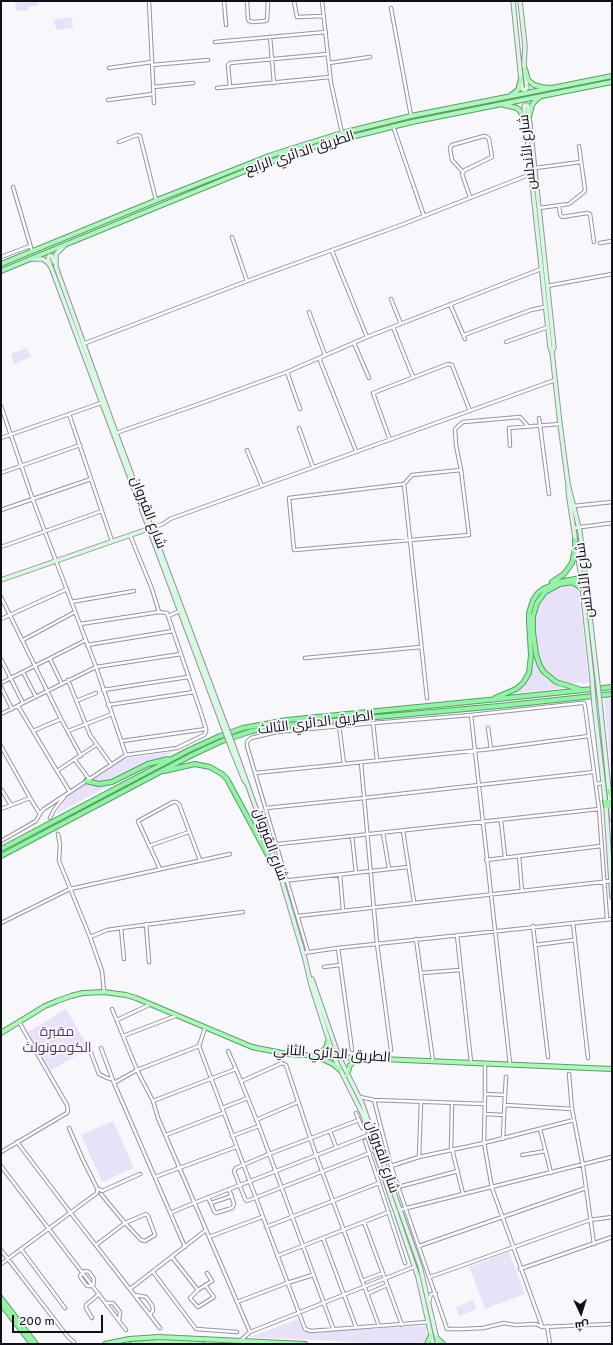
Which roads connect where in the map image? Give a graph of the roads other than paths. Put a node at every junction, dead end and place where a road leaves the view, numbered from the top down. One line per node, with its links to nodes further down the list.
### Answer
1 (149, 1): 21 (street)
2 (224, 1): 13 (street)
3 (246, 1): 4 (street)
4 (268, 1)
5 (294, 1): 12 (street)
6 (322, 1): 12 (street)
7 (513, 1): 11 (main road)
8 (520, 1): 10 (main road)
9 (391, 8): 41 (street)
10 (522, 13): 11 (main road); 24 (main road)
11 (514, 14): 27 (main road)
12 (324, 16): 14 (street)
13 (226, 25)
14 (326, 32): 15 (street); 17 (street)
15 (270, 36): 16 (street); 19 (street)
16 (215, 42)
17 (328, 54): 19 (street); 22 (street)
18 (370, 57): 22 (street)
19 (272, 59): 30 (street); 32 (street)
20 (208, 60): 21 (street)
21 (152, 63): 23 (street); 31 (street)
22 (329, 63): 26 (street)
23 (109, 68)
24 (525, 69): 27 (main road); 34 (main road)
25 (612, 76): 34 (main road, الطريق الدائري الرابع)
26 (330, 77): 30 (street); 45 (street)
27 (521, 79): 37 (main road)
28 (612, 82): 36 (main road, الطريق الدائري الرابع)
29 (193, 83): 31 (street)
30 (274, 83): 32 (street)
31 (153, 87): 35 (street)
32 (230, 87): 33 (street)
33 (217, 88)
34 (558, 88): 37 (main road, الطريق الدائري الرابع)
35 (153, 94): 38 (street); 39 (street)
36 (543, 96): 40 (main road, الطريق الدائري الرابع); 42 (main road)
37 (509, 97): 41 (main road, الطريق الدائري الرابع)
38 (108, 100)
39 (154, 103)
40 (499, 105): 43 (main road); 44 (main road, الطريق الدائري الرابع)
41 (411, 116): 45 (main road, الطريق الدائري الرابع)
42 (529, 117): 43 (main road, شارع الأندلس); 51 (main road, شارع الأندلس)
43 (526, 122): 53 (main road, شارع الأندلس)
44 (393, 126): 49 (main road, الطريق الدائري الرابع); 60 (street)
45 (342, 133): 48 (main road, الطريق الدائري الرابع)
46 (119, 142): 57 (street)
47 (579, 146): 50 (street)
48 (296, 147): 49 (main road); 57 (main road, الطريق الدائري الرابع)
49 (298, 152): 65 (main road, الطريق الدائري الرابع)
50 (581, 162): 51 (street); 58 (street)
51 (534, 168): 56 (main road, شارع الأندلس)
52 (463, 172): 52 (street); 55 (street)
53 (531, 174): 55 (street); 56 (main road, شارع الأندلس)
54 (13, 187): 66 (street)
55 (470, 197): 60 (street)
56 (536, 198): 59 (main road, شارع الأندلس); 73 (main road, شارع الأندلس)
57 (156, 200): 68 (main road, الطريق الدائري الرابع)
58 (559, 206): 59 (street); 63 (street)
59 (539, 208): 77 (main road, شارع الأندلس)
60 (424, 216): 67 (street)
61 (232, 237): 76 (street)
62 (612, 241): 64 (street)
63 (594, 242)
64 (600, 243)
65 (65, 244): 70 (main road, الطريق الدائري الرابع); 72 (main road)
66 (30, 246): 68 (street); 69 (street)
67 (332, 250): 76 (street); 86 (street)
68 (32, 252): 71 (main road, الطريق الدائري الرابع)
69 (1, 256)
70 (31, 259): 72 (main road); 74 (main road, الطريق الدائري الرابع)
71 (1, 264)
72 (53, 265): 90 (main road, شارع القيروان)
73 (541, 268): 79 (street); 80 (main road, شارع الأندلس)
74 (1, 271)
75 (612, 274): 77 (street)
76 (247, 281): 90 (street)
77 (546, 286): 91 (main road, شارع الأندلس)
78 (391, 298): 82 (street)
79 (450, 304): 82 (street); 85 (street)
80 (545, 307): 84 (main road, شارع الأندلس); 85 (street)
81 (309, 312): 92 (street)
82 (401, 324): 83 (street)
83 (394, 327): 86 (street); 95 (street)
84 (548, 327): 88 (street); 91 (main road, شارع الأندلس)
85 (464, 335): 87 (street)
86 (367, 337): 89 (street)
87 (465, 339)
88 (506, 342)
89 (354, 343): 92 (street); 96 (street)
90 (82, 344): 98 (main road, شارع القيروان); 108 (main road, شارع القيروان)
91 (552, 352): 97 (main road, شارع الأندلس)
92 (325, 355): 93 (street)
93 (319, 358): 94 (street); 115 (street)
94 (287, 372): 100 (street); 108 (street)
95 (413, 377): 101 (street); 111 (street)
96 (369, 378)
97 (555, 380): 101 (street); 104 (main road, شارع الأندلس)
98 (101, 403): 102 (street); 132 (main road, شارع القيروان)
99 (1, 406): 109 (street)
100 (300, 409)
101 (470, 411): 111 (street)
102 (69, 414): 109 (street); 112 (street)
103 (538, 418): 105 (street)
104 (560, 424): 105 (street); 122 (main road, شارع الأندلس)
105 (540, 425): 106 (street); 124 (street)
106 (528, 426): 113 (street); 118 (street)
107 (299, 428): 117 (street)
108 (116, 433): 132 (main road, شارع القيروان)
109 (11, 435): 110 (street); 116 (street)
110 (1, 438)
111 (390, 440): 115 (street)
112 (80, 445): 116 (street); 120 (street)
113 (510, 446)
114 (247, 450): 123 (street)
115 (356, 452): 117 (street)
116 (22, 466): 119 (street); 125 (street)
117 (313, 467): 123 (street)
118 (461, 470): 121 (street); 136 (street)
119 (1, 473)
120 (91, 479): 125 (street); 129 (street)
121 (404, 484): 136 (street); 136 (street)
122 (568, 484): 127 (main road, شارع الأندلس); 133 (main road, شارع الأندلس)
123 (262, 486): 132 (street)
124 (549, 494)
125 (33, 500): 128 (street); 134 (street)
126 (612, 502): 127 (street)
127 (574, 506): 131 (main road, شارع الأندلس)
128 (1, 510)
129 (102, 511): 134 (street); 138 (street)
130 (612, 523): 131 (street)
131 (579, 527): 133 (street); 141 (main road, شارع الأندلس)
132 (151, 528): 135 (main road); 150 (main road, شارع القيروان); 196 (main road, شارع القيروان)
133 (574, 528): 137 (main road, شارع الأندلس)
134 (45, 531): 139 (street); 140 (street)
135 (130, 535): 138 (main road); 152 (street)
136 (411, 539): 161 (street)
137 (576, 540): 141 (main road, شارع الأندلس); 144 (highway)
138 (112, 541): 140 (main road)
139 (1, 547)
140 (56, 560): 142 (main road); 145 (street)
141 (584, 579): 143 (highway); 144 (highway); 146 (main road, شارع الأندلس); 225 (main road, شارع الأندلس, bridge)
142 (1, 580)
143 (569, 582): 146 (highway); 177 (highway)
144 (543, 589): 184 (highway)
145 (67, 590): 149 (street); 153 (street)
146 (583, 590): 221 (main road, شارع الأندلس, bridge)
147 (134, 591): 149 (street)
148 (1, 598): 153 (street)
149 (72, 602): 151 (street)
150 (180, 611): 154 (street); 196 (main road, شارع القيروان)
151 (75, 612): 156 (street); 158 (street)
152 (159, 612): 154 (street); 156 (street)
153 (10, 614): 155 (street); 158 (street)
154 (168, 616): 157 (street)
155 (1, 619)
156 (80, 624): 159 (street)
157 (173, 631): 160 (street); 162 (street)
158 (23, 640): 166 (street)
159 (86, 640): 160 (street); 165 (street)
160 (87, 645): 167 (street)
161 (421, 647): 163 (street); 183 (street)
162 (181, 654): 167 (street); 169 (street)
163 (305, 658)
164 (1, 659): 170 (street)
165 (50, 659): 166 (street); 173 (street)
166 (35, 665): 168 (street); 178 (street)
167 (96, 667): 171 (street); 176 (street)
168 (23, 672): 170 (street); 182 (street)
169 (188, 677): 176 (street); 179 (street)
170 (11, 678): 172 (street); 186 (street)
171 (68, 680): 173 (street); 185 (street)
172 (1, 683)
173 (62, 684): 178 (street)
174 (1, 687): 189 (street)
175 (612, 687): 177 (highway, الطريق الدائري الثالث)
176 (103, 690): 187 (street)
177 (582, 690): 184 (highway, الطريق الدائري الثالث)
178 (48, 691): 182 (street); 193 (street)
179 (194, 692): 187 (street); 199 (street)
180 (96, 693): 185 (street)
181 (612, 695): 217 (highway, الطريق الدائري الثالث)
182 (36, 697): 186 (street)
183 (427, 698)
184 (489, 700): 210 (highway, الطريق الدائري الثالث)
185 (76, 701): 195 (street)
186 (24, 703): 188 (street)
187 (108, 705): 191 (street)
188 (18, 706): 189 (street); 200 (street)
189 (12, 709): 190 (street)
190 (1, 714)
191 (112, 714): 195 (street); 203 (street)
192 (471, 715): 194 (street); 202 (street); 207 (street)
193 (62, 719): 200 (street); 201 (street)
194 (373, 723): 197 (street); 212 (street)
195 (85, 724): 201 (street); 204 (street)
196 (224, 724): 249 (main road, شارع القيروان, bridge)
197 (339, 726): 215 (street); 219 (street)
198 (488, 728): 206 (street)
199 (206, 729): 203 (street); 208 (street)
200 (33, 731): 216 (street)
201 (68, 731): 209 (street)
202 (589, 736): 206 (street); 218 (street)
203 (122, 741): 208 (street)
204 (96, 745): 209 (street); 214 (street)
205 (1, 746): 229 (street)
206 (491, 749): 207 (street)
207 (475, 750): 212 (street); 223 (street)
208 (126, 755): 214 (street)
209 (81, 756): 211 (street)
210 (173, 758): 220 (highway); 252 (highway, الطريق الدائري الثالث)
211 (75, 760): 216 (street); 220 (street)
212 (377, 760): 213 (street)
213 (361, 762): 215 (street); 230 (street)
214 (111, 764): 220 (street)
215 (344, 764): 219 (street)
216 (57, 771): 226 (street)
217 (161, 771): 254 (highway, الطريق الدائري الثالث); 259 (highway)
218 (594, 772): 222 (street); 223 (street)
219 (255, 773): 233 (street)
220 (88, 780): 226 (street)
221 (603, 783): 222 (street); 231 (main road, شارع الأندلس)
222 (596, 784): 235 (street)
223 (478, 785): 230 (street); 240 (street)
224 (1, 789): 232 (street)
225 (609, 791): 228 (highway); 231 (main road, شارع الأندلس)
226 (70, 792): 227 (street)
227 (65, 795): 236 (street); 237 (street)
228 (612, 796)
229 (30, 798): 232 (street); 236 (street)
230 (364, 798): 233 (street); 245 (street)
231 (609, 804): 238 (main road); 268 (main road)
232 (11, 805): 234 (street)
233 (266, 808): 248 (street)
234 (1, 809)
235 (599, 809): 239 (street); 251 (street)
236 (40, 814): 247 (street)
237 (50, 818)
238 (612, 820)
239 (501, 821): 240 (street); 256 (street)
240 (483, 822): 241 (street); 258 (street)
241 (403, 831): 243 (street); 260 (street)
242 (189, 832): 250 (street); 250 (street); 257 (street)
243 (383, 833): 245 (street); 262 (street)
244 (58, 834): 270 (street)
245 (367, 835): 246 (street); 263 (street)
246 (352, 836): 248 (street); 264 (street)
247 (1, 841)
248 (276, 844): 249 (street); 267 (street)
249 (269, 845): 259 (main road, شارع القيروان)
250 (149, 846): 261 (street)
251 (602, 846): 255 (street); 269 (street)
252 (1, 849)
253 (230, 854): 257 (street)
254 (1, 856)
255 (519, 856): 256 (street); 271 (street)
256 (504, 858): 258 (street)
257 (200, 860): 261 (street)
258 (486, 860): 272 (street)
259 (277, 867): 266 (main road, شارع القيروان)
260 (408, 867): 262 (street); 274 (street)
261 (160, 869): 270 (street)
262 (389, 869): 263 (street)
263 (370, 872): 264 (street); 275 (street)
264 (356, 873): 265 (street)
265 (340, 875): 267 (street); 276 (street)
266 (282, 881): 267 (street); 294 (main road, شارع القيروان)
267 (287, 881): 278 (street)
268 (611, 881): 269 (street); 273 (main road)
269 (605, 882): 271 (street); 279 (street)
270 (70, 889): 281 (street); 288 (street)
271 (522, 891): 272 (street)
272 (491, 895): 274 (street); 286 (street)
273 (612, 897)
274 (414, 902): 275 (street)
275 (374, 907): 276 (street); 291 (street)
276 (343, 910): 278 (street)
277 (243, 912): 283 (street)
278 (298, 916): 295 (street)
279 (607, 919): 280 (street); 282 (street)
280 (612, 919)
281 (1, 923)
282 (573, 923): 284 (street); 290 (street)
283 (146, 924): 285 (street); 297 (street)
284 (533, 926): 286 (street); 292 (street)
285 (121, 928): 288 (street); 296 (street)
286 (495, 931): 287 (street); 327 (street)
287 (456, 935): 289 (street); 300 (street)
288 (90, 937): 303 (street)
289 (416, 939): 291 (street); 301 (street)
290 (574, 940): 292 (street); 323 (street)
291 (377, 944): 293 (street); 316 (street)
292 (535, 945): 321 (street)
293 (338, 948): 295 (street); 298 (street)
294 (303, 952): 295 (street); 302 (main road, شارع القيروان)
295 (308, 952)
296 (124, 959)
297 (149, 962)
298 (340, 965): 299 (street); 315 (street)
299 (324, 967)
300 (460, 970): 301 (street); 325 (street)
301 (421, 973): 324 (street)
302 (310, 976): 312 (main road, شارع القيروان); 320 (main road, شارع القيروان)
303 (104, 992): 304 (main road, الطريق الدائري الثاني); 308 (main road, الطريق الدائري الثاني)
304 (151, 1004): 306 (main road, الطريق الدائري الثاني); 307 (street)
305 (112, 1009): 307 (street)
306 (178, 1015): 309 (main road, الطريق الدائري الثاني); 311 (street)
307 (117, 1020): 311 (street)
308 (19, 1022): 310 (main road, الطريق الدائري الثاني); 369 (street)
309 (205, 1027): 313 (street); 319 (main road, الطريق الدائري الثاني)
310 (1, 1033)
311 (123, 1036): 330 (street)
312 (328, 1040): 319 (main road); 320 (main road, شارع القيروان)
313 (199, 1046): 330 (street); 336 (street)
314 (101, 1048): 335 (street)
315 (352, 1050)
316 (391, 1050)
317 (228, 1051): 328 (street)
318 (90, 1053): 335 (street)
319 (316, 1056): 320 (main road, الطريق الدائري الثاني); 331 (main road)
320 (336, 1057): 322 (main road, الطريق الدائري الثاني); 331 (main road, شارع القيروان); 333 (main road, شارع القيروان)
321 (548, 1057)
322 (358, 1058): 324 (main road, الطريق الدائري الثاني); 333 (main road)
323 (588, 1058)
324 (433, 1061): 325 (main road, الطريق الدائري الثاني)
325 (471, 1062): 326 (main road, الطريق الدائري الثاني)
326 (485, 1063): 327 (main road, الطريق الدائري الثاني); 339 (street)
327 (510, 1064): 329 (main road, الطريق الدائري الثاني)
328 (236, 1069): 336 (street); 337 (street)
329 (612, 1069)
330 (137, 1070): 338 (street); 344 (street)
331 (340, 1070): 364 (main road, شارع القيروان)
332 (568, 1074): 351 (street)
333 (347, 1075): 341 (main road, شارع القيروان)
334 (506, 1077): 340 (street)
335 (112, 1079): 338 (street)
336 (211, 1079): 344 (street); 350 (street)
337 (242, 1081): 342 (street); 345 (street)
338 (114, 1083): 393 (street)
339 (485, 1094): 340 (street); 348 (street)
340 (505, 1096): 349 (street)
341 (360, 1097): 343 (street); 364 (main road, شارع القيروان)
342 (248, 1098): 350 (street); 356 (street)
343 (374, 1100): 346 (street); 386 (street)
344 (153, 1102): 365 (street)
345 (298, 1102): 356 (street); 367 (street)
346 (421, 1102): 347 (street); 381 (street)
347 (452, 1103): 348 (street); 374 (street)
348 (485, 1104): 354 (street)
349 (505, 1105): 351 (street); 355 (street)
350 (222, 1108): 352 (street)
351 (572, 1109): 358 (street)
352 (224, 1113): 365 (street); 366 (street)
353 (356, 1113): 357 (street)
354 (485, 1114): 355 (street); 371 (street)
355 (504, 1115): 368 (street)
356 (256, 1120): 359 (street)
357 (359, 1120): 361 (street); 363 (street)
358 (574, 1120): 362 (street); 384 (street)
359 (259, 1126): 366 (street); 378 (street)
360 (69, 1128): 402 (street)
361 (362, 1128)
362 (540, 1129): 368 (street); 375 (street)
363 (330, 1131): 367 (street); 373 (street)
364 (371, 1134): 373 (street); 411 (main road, شارع القيروان)
365 (166, 1135): 387 (street)
366 (232, 1136): 372 (street)
367 (311, 1138): 378 (street); 379 (street)
368 (502, 1139): 371 (street)
369 (17, 1142): 376 (street); 412 (street)
370 (365, 1142): 377 (street)
371 (484, 1143): 374 (street); 399 (street)
372 (236, 1147): 383 (street); 387 (street)
373 (336, 1147): 379 (street)
374 (452, 1149): 381 (street); 389 (street)
375 (546, 1151): 380 (street); 391 (street)
376 (1, 1152)
377 (370, 1153): 390 (street); 395 (street)
378 (269, 1154): 383 (street); 388 (street)
379 (316, 1155): 388 (street); 390 (street)
380 (522, 1155)
381 (420, 1157): 386 (street)
382 (612, 1157): 384 (street)
383 (243, 1165): 394 (street); 396 (street)
384 (582, 1165): 391 (street); 400 (street)
385 (1, 1166): 423 (street)
386 (391, 1166): 397 (street)
387 (180, 1168): 393 (street); 408 (street)
388 (275, 1171): 394 (street); 398 (street)
389 (458, 1171): 397 (street); 403 (street)
390 (323, 1172): 398 (street); 407 (street)
391 (551, 1173): 399 (street)
392 (140, 1174): 402 (street)
393 (155, 1177): 414 (street)
394 (250, 1181): 396 (street); 406 (street)
395 (379, 1183): 407 (street); 413 (street)
396 (240, 1185): 401 (street); 406 (street)
397 (398, 1187): 410 (street)
398 (281, 1188): 406 (street); 416 (street)
399 (492, 1188): 403 (street); 417 (street)
400 (586, 1188): 417 (street); 419 (street)
401 (229, 1189): 404 (street); 405 (street)
402 (99, 1192): 412 (street); 421 (street)
403 (463, 1194): 410 (street)
404 (232, 1196): 409 (street); 409 (street)
405 (208, 1197): 408 (street); 409 (street)
406 (256, 1198): 415 (street)
407 (334, 1201): 416 (street); 425 (street)
408 (194, 1202): 414 (street); 424 (street)
409 (211, 1203)
410 (406, 1208): 411 (street); 432 (street)
411 (398, 1210): 442 (main road, شارع القيروان); 470 (main road, شارع القيروان)
412 (70, 1212): 423 (street); 430 (street)
413 (389, 1212): 420 (street); 440 (street)
414 (170, 1213): 433 (street)
415 (262, 1217): 422 (street); 426 (street)
416 (292, 1217): 422 (street); 431 (street)
417 (502, 1217): 432 (street); 434 (street)
418 (612, 1217): 419 (street)
419 (590, 1220): 429 (street); 434 (street)
420 (364, 1222): 425 (street); 447 (street)
421 (125, 1223): 421 (street); 430 (street)
422 (266, 1227): 437 (street)
423 (49, 1228): 435 (street); 444 (street)
424 (206, 1230): 426 (street); 433 (street)
425 (344, 1230): 428 (street); 451 (street)
426 (209, 1237): 467 (street)
427 (612, 1237): 429 (street)
428 (324, 1238): 431 (street); 464 (street)
429 (594, 1244): 443 (street)
430 (96, 1246): 458 (street)
431 (303, 1246): 437 (street); 448 (street)
432 (419, 1246): 449 (street)
433 (185, 1247): 438 (street)
434 (513, 1248): 443 (street); 449 (street)
435 (21, 1249): 439 (street); 472 (street)
436 (1, 1250): 439 (street)
437 (277, 1256): 452 (street)
438 (172, 1257): 445 (street); 459 (street)
439 (8, 1259): 441 (street); 492 (street)
440 (405, 1263)
441 (1, 1264)
442 (415, 1267): 450 (street); 477 (main road, شارع القيروان)
443 (520, 1269): 481 (street)
444 (83, 1272): 455 (street); 455 (street); 455 (street)
445 (153, 1272): 458 (street); 487 (street)
446 (207, 1273): 456 (street)
447 (383, 1273): 450 (street); 451 (street)
448 (313, 1275): 452 (street); 469 (street)
449 (430, 1277): 453 (street)
450 (385, 1280): 454 (street); 457 (street)
451 (362, 1281): 457 (street)
452 (287, 1283): 467 (street); 473 (street)
453 (433, 1284): 462 (street); 465 (street)
454 (387, 1285): 461 (street); 479 (street)
455 (93, 1286): 460 (street)
456 (205, 1286): 459 (street); 459 (street)
457 (365, 1287): 461 (street); 464 (street)
458 (130, 1289): 463 (street)
459 (198, 1290)
460 (99, 1294): 468 (street); 475 (street)
461 (367, 1294): 480 (street)
462 (431, 1294): 465 (street); 470 (street)
463 (135, 1295): 474 (street); 474 (street)
464 (344, 1295): 469 (street); 483 (street)
465 (436, 1295): 481 (street)
466 (1, 1298): 494 (highway)
467 (237, 1302): 488 (street)
468 (106, 1303): 476 (street); 476 (street)
469 (324, 1304): 473 (street); 485 (street)
470 (429, 1304): 490 (main road, شارع القيروان)
471 (2, 1306): 493 (highway)
472 (65, 1308)
473 (299, 1313): 485 (street); 488 (street)
474 (150, 1315): 484 (street)
475 (92, 1318)
476 (119, 1320): 486 (street)
477 (429, 1322): 479 (street); 489 (main road, شارع القيروان)
478 (612, 1324): 482 (street)
479 (402, 1325): 480 (street)
480 (379, 1326): 483 (street)
481 (542, 1326): 482 (street)
482 (547, 1326): 503 (street)
483 (356, 1327): 485 (street)
484 (160, 1328)
485 (333, 1328)
486 (126, 1330)
487 (237, 1332)
488 (250, 1332): 491 (street)
489 (432, 1335): 499 (main road); 500 (main road, شارع القيروان)
490 (436, 1338): 501 (main road, شارع القيروان); 502 (main road)
491 (240, 1341): 495 (main road); 498 (main road)
492 (74, 1342)
493 (32, 1344)
494 (36, 1344)
495 (105, 1344)
496 (132, 1344): 497 (main road)
497 (202, 1344)
498 (305, 1344)
499 (427, 1344)
500 (433, 1344)
501 (438, 1344)
502 (443, 1344)
503 (550, 1344)

